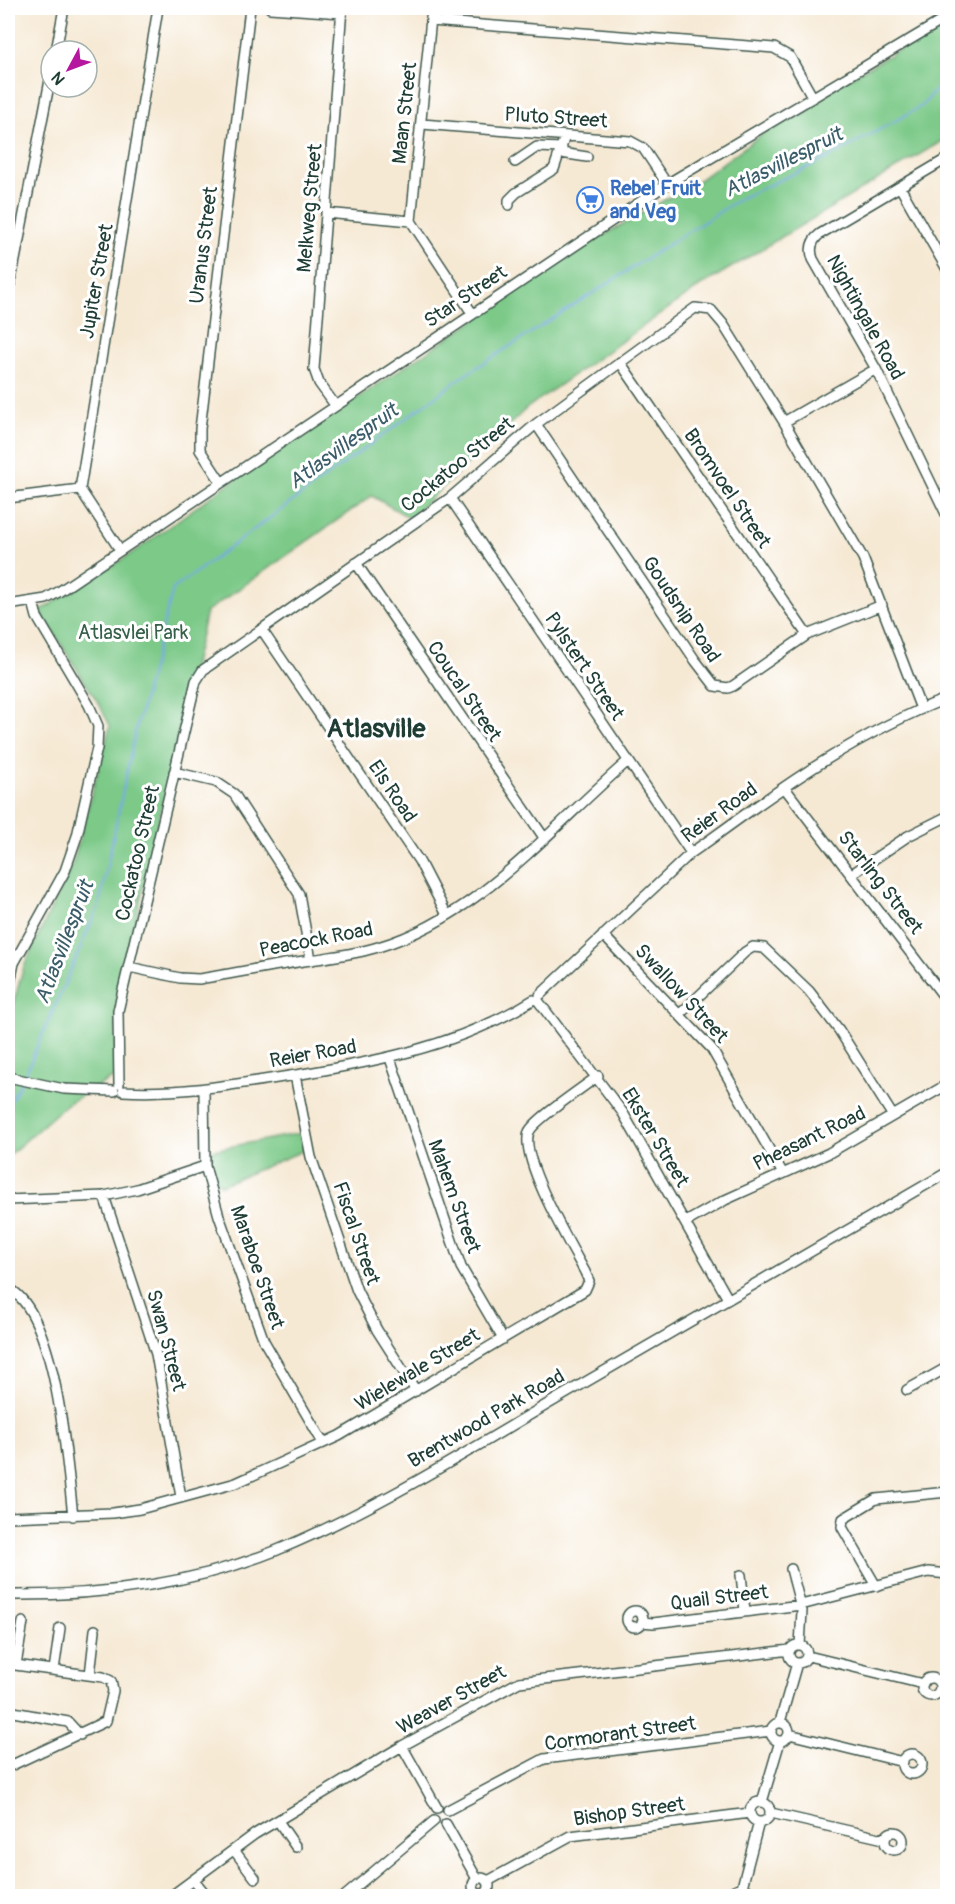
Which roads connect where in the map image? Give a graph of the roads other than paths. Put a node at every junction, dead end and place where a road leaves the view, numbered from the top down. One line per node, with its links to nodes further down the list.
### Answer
1 (64, 8): 9 (street)
2 (158, 8): 32 (street, Jupiter Street)
3 (250, 8): 31 (street, Uranus Street)
4 (270, 8): 6 (street)
5 (432, 8): 8 (street, Maan Street)
6 (342, 10): 21 (street, Melkweg Street)
7 (948, 17): 10 (street, Star Street)
8 (431, 21): 10 (street); 12 (street, Maan Street)
9 (58, 39)
10 (813, 98): 18 (street, Star Street)
11 (46, 99): 24 (street)
12 (422, 124): 13 (street, Pluto Street); 22 (street, Maan Street)
13 (565, 136): 14 (street); 18 (street, Pluto Street)
14 (561, 151): 15 (street); 17 (street); 20 (street)
15 (587, 157)
16 (948, 158): 19 (street, Nightingale Road)
17 (515, 162)
18 (667, 184): 25 (street, Star Street)
19 (900, 187): 23 (street); 27 (street, Nightingale Road)
20 (509, 205)
21 (327, 213): 22 (street); 28 (street, Melkweg Street)
22 (411, 222): 25 (street)
23 (948, 271)
24 (8, 296)
25 (472, 313): 28 (street, Star Street)
26 (620, 362): 29 (street, Cockatoo Street); 30 (street, Cockatoo Street); 42 (street, Bromvoel Street)
27 (876, 369): 29 (street); 35 (street, Nightingale Road)
28 (335, 405): 31 (street, Star Street)
29 (784, 422): 40 (street, Cockatoo Street)
30 (536, 424): 34 (street, Cockatoo Street); 42 (street, Goudsnip Road)
31 (221, 482): 36 (street, Star Street)
32 (80, 489): 33 (street); 36 (street)
33 (8, 498)
34 (450, 498): 37 (street, Cockatoo Street); 45 (street, Pylstert Street)
35 (948, 518)
36 (120, 550): 38 (street, Star Street)
37 (356, 563): 41 (street, Cockatoo Street); 49 (street, Coucal Street)
38 (33, 602): 39 (street, Star Street); 55 (street)
39 (8, 605)
40 (882, 605): 42 (street, Goudsnip Road); 44 (street, Cockatoo Street)
41 (262, 630): 46 (street, Cockatoo Street); 52 (street, Els Road)
42 (807, 635)
43 (948, 698): 44 (street, Reier Road)
44 (921, 709): 47 (street, Reier Road)
45 (628, 761): 49 (street, Peacock Road); 50 (street, Pylstert Street)
46 (174, 772): 54 (street); 56 (street, Cockatoo Street)
47 (784, 787): 50 (street, Reier Road); 51 (street, Starling Street)
48 (948, 816): 51 (street)
49 (544, 839): 52 (street, Peacock Road)
50 (691, 853): 53 (street, Reier Road)
51 (852, 874): 59 (street, Starling Street)
52 (447, 915): 54 (street, Peacock Road)
53 (603, 934): 58 (street, Reier Road); 60 (street, Swallow Street)
54 (311, 960): 56 (street, Peacock Road)
55 (11, 963): 57 (street)
56 (129, 967): 66 (street, Cockatoo Street)
57 (8, 993)
58 (537, 999): 61 (street, Reier Road); 63 (street, Ekster Street)
59 (948, 1002)
60 (680, 1014): 68 (street); 70 (street, Swallow Street)
61 (390, 1058): 62 (street, Reier Road); 77 (street, Mahem Street)
62 (296, 1075): 67 (street, Reier Road); 80 (street, Fiscal Street)
63 (598, 1076): 74 (street, Ekster Street); 77 (street, Wielewale Street)
64 (12, 1078): 66 (street, Reier Road)
65 (948, 1084): 68 (street, Pheasant Road)
66 (119, 1089): 67 (street, Reier Road)
67 (204, 1090): 69 (street, Maraboe Street)
68 (893, 1116): 70 (street, Pheasant Road)
69 (205, 1166): 72 (street); 81 (street, Maraboe Street)
70 (782, 1172): 74 (street, Pheasant Road)
71 (948, 1172): 76 (street, Brentwood Park Road)
72 (104, 1196): 73 (street); 83 (street, Swan Street)
73 (8, 1200)
74 (686, 1222): 76 (street, Ekster Street)
75 (8, 1288): 84 (street)
76 (728, 1299): 90 (street, Brentwood Park Road)
77 (503, 1339): 80 (street, Wielewale Street)
78 (948, 1367): 79 (street)
79 (907, 1390)
80 (416, 1391): 81 (street, Wielewale Street)
81 (323, 1443): 83 (street, Wielewale Street)
82 (948, 1492): 89 (street)
83 (181, 1497): 84 (street, Wielewale Street)
84 (73, 1516): 85 (street, Wielewale Street)
85 (8, 1517)
86 (791, 1569): 91 (street, Quail Street)
87 (948, 1574): 89 (street, Quail Street)
88 (741, 1575): 92 (street)
89 (876, 1586): 91 (street, Quail Street)
90 (8, 1595)
91 (801, 1605): 92 (street, Quail Street); 97 (street)
92 (745, 1611): 94 (street, Quail Street)
93 (23, 1622): 100 (street)
94 (642, 1622)
95 (60, 1628): 101 (street)
96 (95, 1630): 102 (street)
97 (795, 1647): 98 (street); 99 (street); 110 (street, Weaver Street)
98 (808, 1656): 99 (street); 103 (street)
99 (797, 1664): 105 (street)
100 (12, 1665): 101 (street)
101 (54, 1670): 102 (street)
102 (90, 1675): 108 (street)
103 (923, 1684)
104 (8, 1711): 108 (street)
105 (780, 1722): 106 (street); 107 (street)
106 (771, 1731): 109 (street); 115 (street, Cormorant Street)
107 (789, 1734): 109 (street); 111 (street)
108 (80, 1735): 112 (street)
109 (780, 1741): 113 (street)
110 (402, 1746): 114 (street); 118 (street, Weaver Street)
111 (903, 1762)
112 (8, 1767)
113 (762, 1802): 116 (street); 117 (street)
114 (437, 1808): 115 (street); 119 (street)
115 (448, 1810): 121 (street)
116 (750, 1813): 120 (street); 128 (street, Bishop Street)
117 (771, 1813): 120 (street); 122 (street)
118 (278, 1821): 123 (street); 124 (street, Weaver Street)
119 (434, 1821): 121 (street); 134 (street)
120 (759, 1822): 129 (street)
121 (446, 1824): 126 (street)
122 (884, 1839)
123 (296, 1847)
124 (234, 1850): 125 (street); 127 (street, Weaver Street)
125 (255, 1878)
126 (477, 1879): 128 (street); 130 (street)
127 (194, 1880): 132 (street, Weaver Street); 133 (street)
128 (488, 1881): 131 (street)
129 (742, 1887): 135 (street); 136 (street)
130 (471, 1894): 131 (street)
131 (485, 1895)
132 (171, 1896)
133 (207, 1896)
134 (345, 1896)
135 (729, 1896)
136 (750, 1896): 137 (street)
137 (767, 1896)

